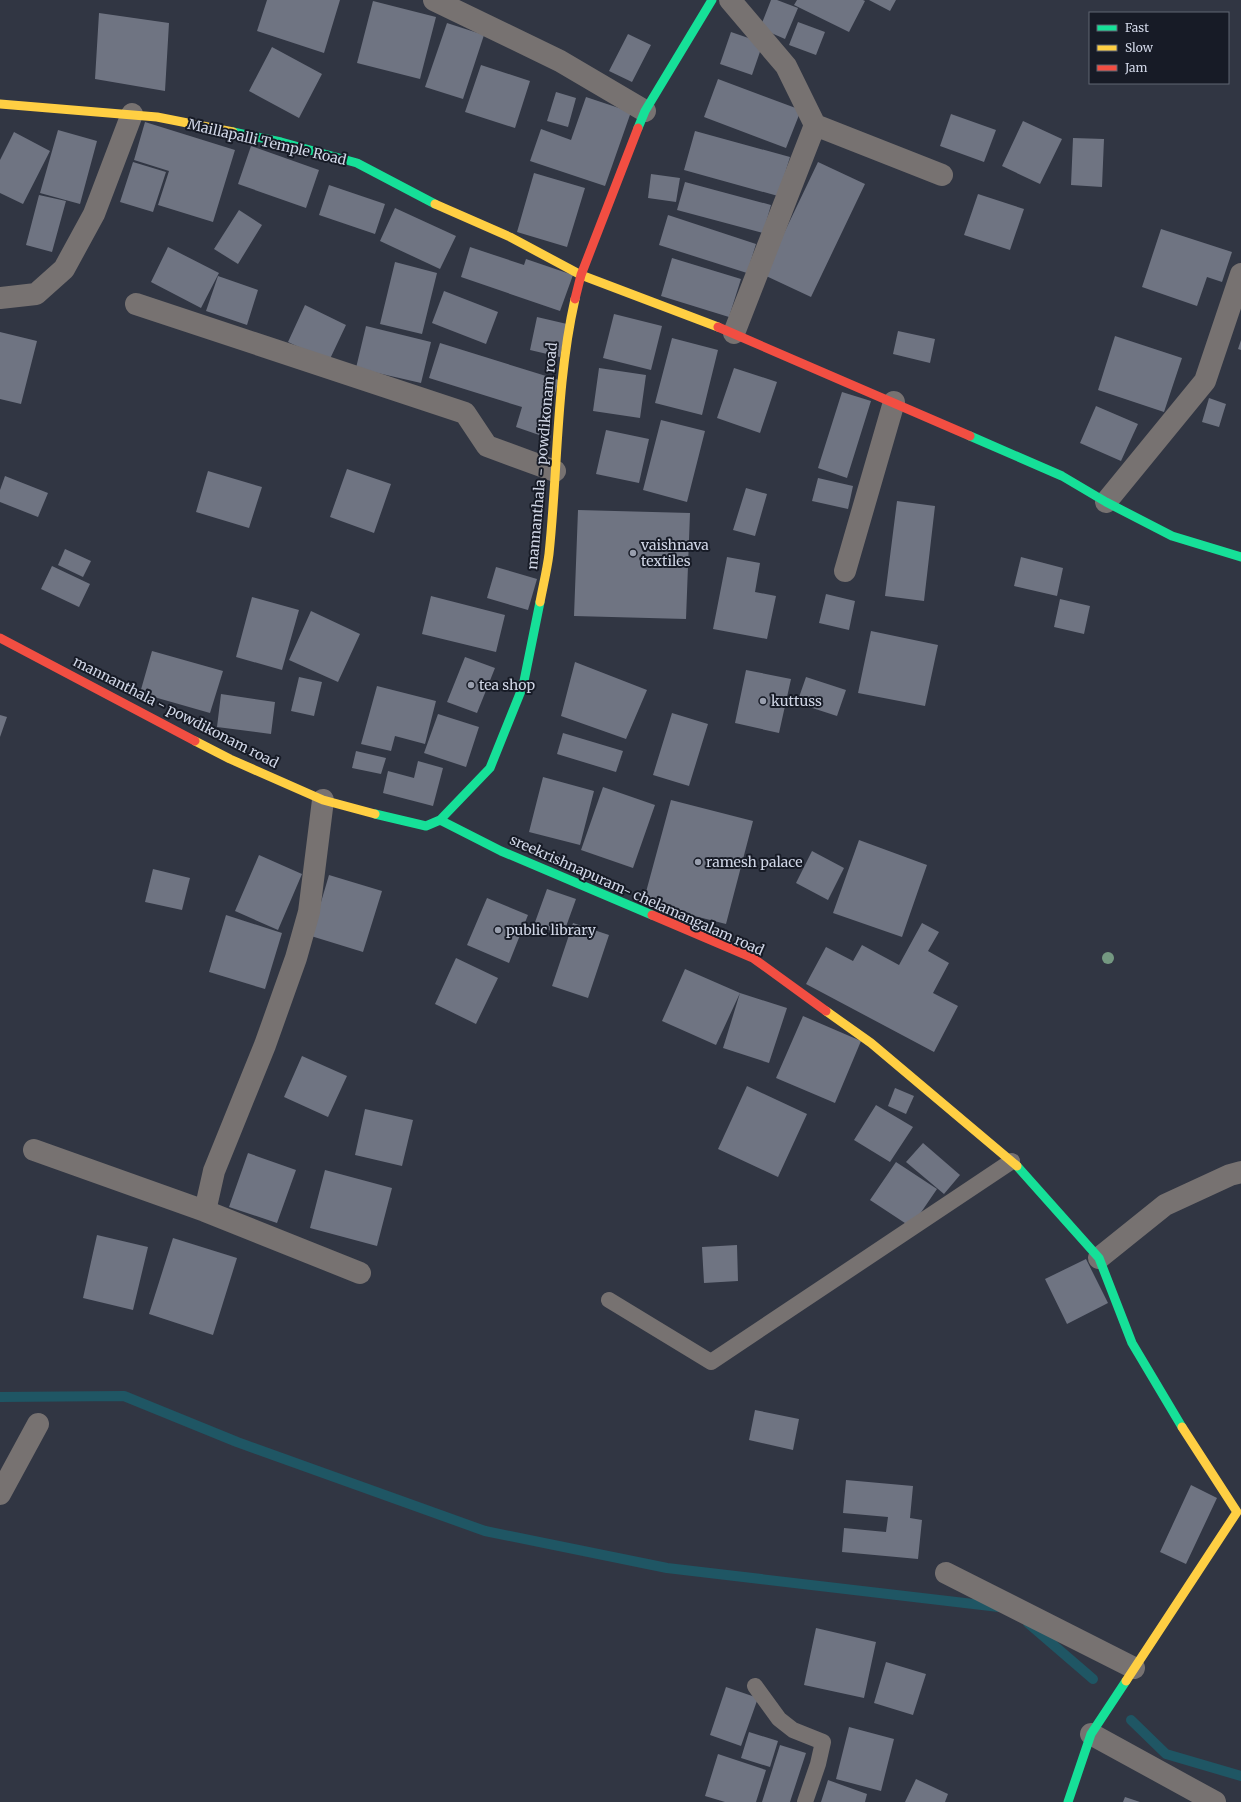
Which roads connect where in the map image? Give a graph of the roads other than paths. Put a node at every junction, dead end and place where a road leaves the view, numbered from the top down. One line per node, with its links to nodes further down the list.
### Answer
1 (434, 0): 4 (street)
2 (712, 0): 6 (street, mannanthala - powdikonam road)
3 (730, 0): 8 (street)
4 (466, 7): 6 (street)
5 (0, 104): 7 (street, Maillapalli Temple Road)
6 (644, 111): 11 (street, mannanthala - powdikonam road)
7 (132, 114): 11 (street, Maillapalli Temple Road); 12 (street)
8 (816, 125): 9 (street); 14 (street)
9 (942, 175)
10 (1241, 274): 17 (street)
11 (581, 275): 14 (street, Maillapalli Temple Road); 16 (street, mannanthala - powdikonam road)
12 (0, 298)
13 (136, 304): 16 (street)
14 (734, 333): 15 (street, Maillapalli Temple Road)
15 (894, 402): 17 (street, Maillapalli Temple Road); 19 (street)
16 (556, 471): 22 (street, mannanthala - powdikonam road)
17 (1106, 502): 18 (street, Maillapalli Temple Road)
18 (1241, 557)
19 (845, 571)
20 (0, 638): 21 (street, mannanthala - powdikonam road)
21 (323, 800): 22 (street, mannanthala - powdikonam road); 26 (street)
22 (440, 820): 24 (street, sreekrishnapuram- chelamangalam road)
23 (34, 1150): 26 (street)
24 (1012, 1160): 27 (street, sreekrishnapuram- chelamangalam road); 29 (lane)
25 (1241, 1172): 27 (street)
26 (205, 1211): 28 (street)
27 (1099, 1258): 32 (street, sreekrishnapuram- chelamangalam road)
28 (360, 1273)
29 (609, 1300)
30 (38, 1424): 31 (street)
31 (0, 1494)
32 (1239, 1514): 34 (street, sreekrishnapuram- chelamangalam road)
33 (946, 1573): 34 (street)
34 (1134, 1668): 36 (street, sreekrishnapuram- chelamangalam road)
35 (755, 1686): 37 (lane)
36 (1090, 1734): 38 (street, sreekrishnapuram- chelamangalam road); 39 (street)
37 (805, 1802)
38 (1068, 1802)
39 (1215, 1802)

